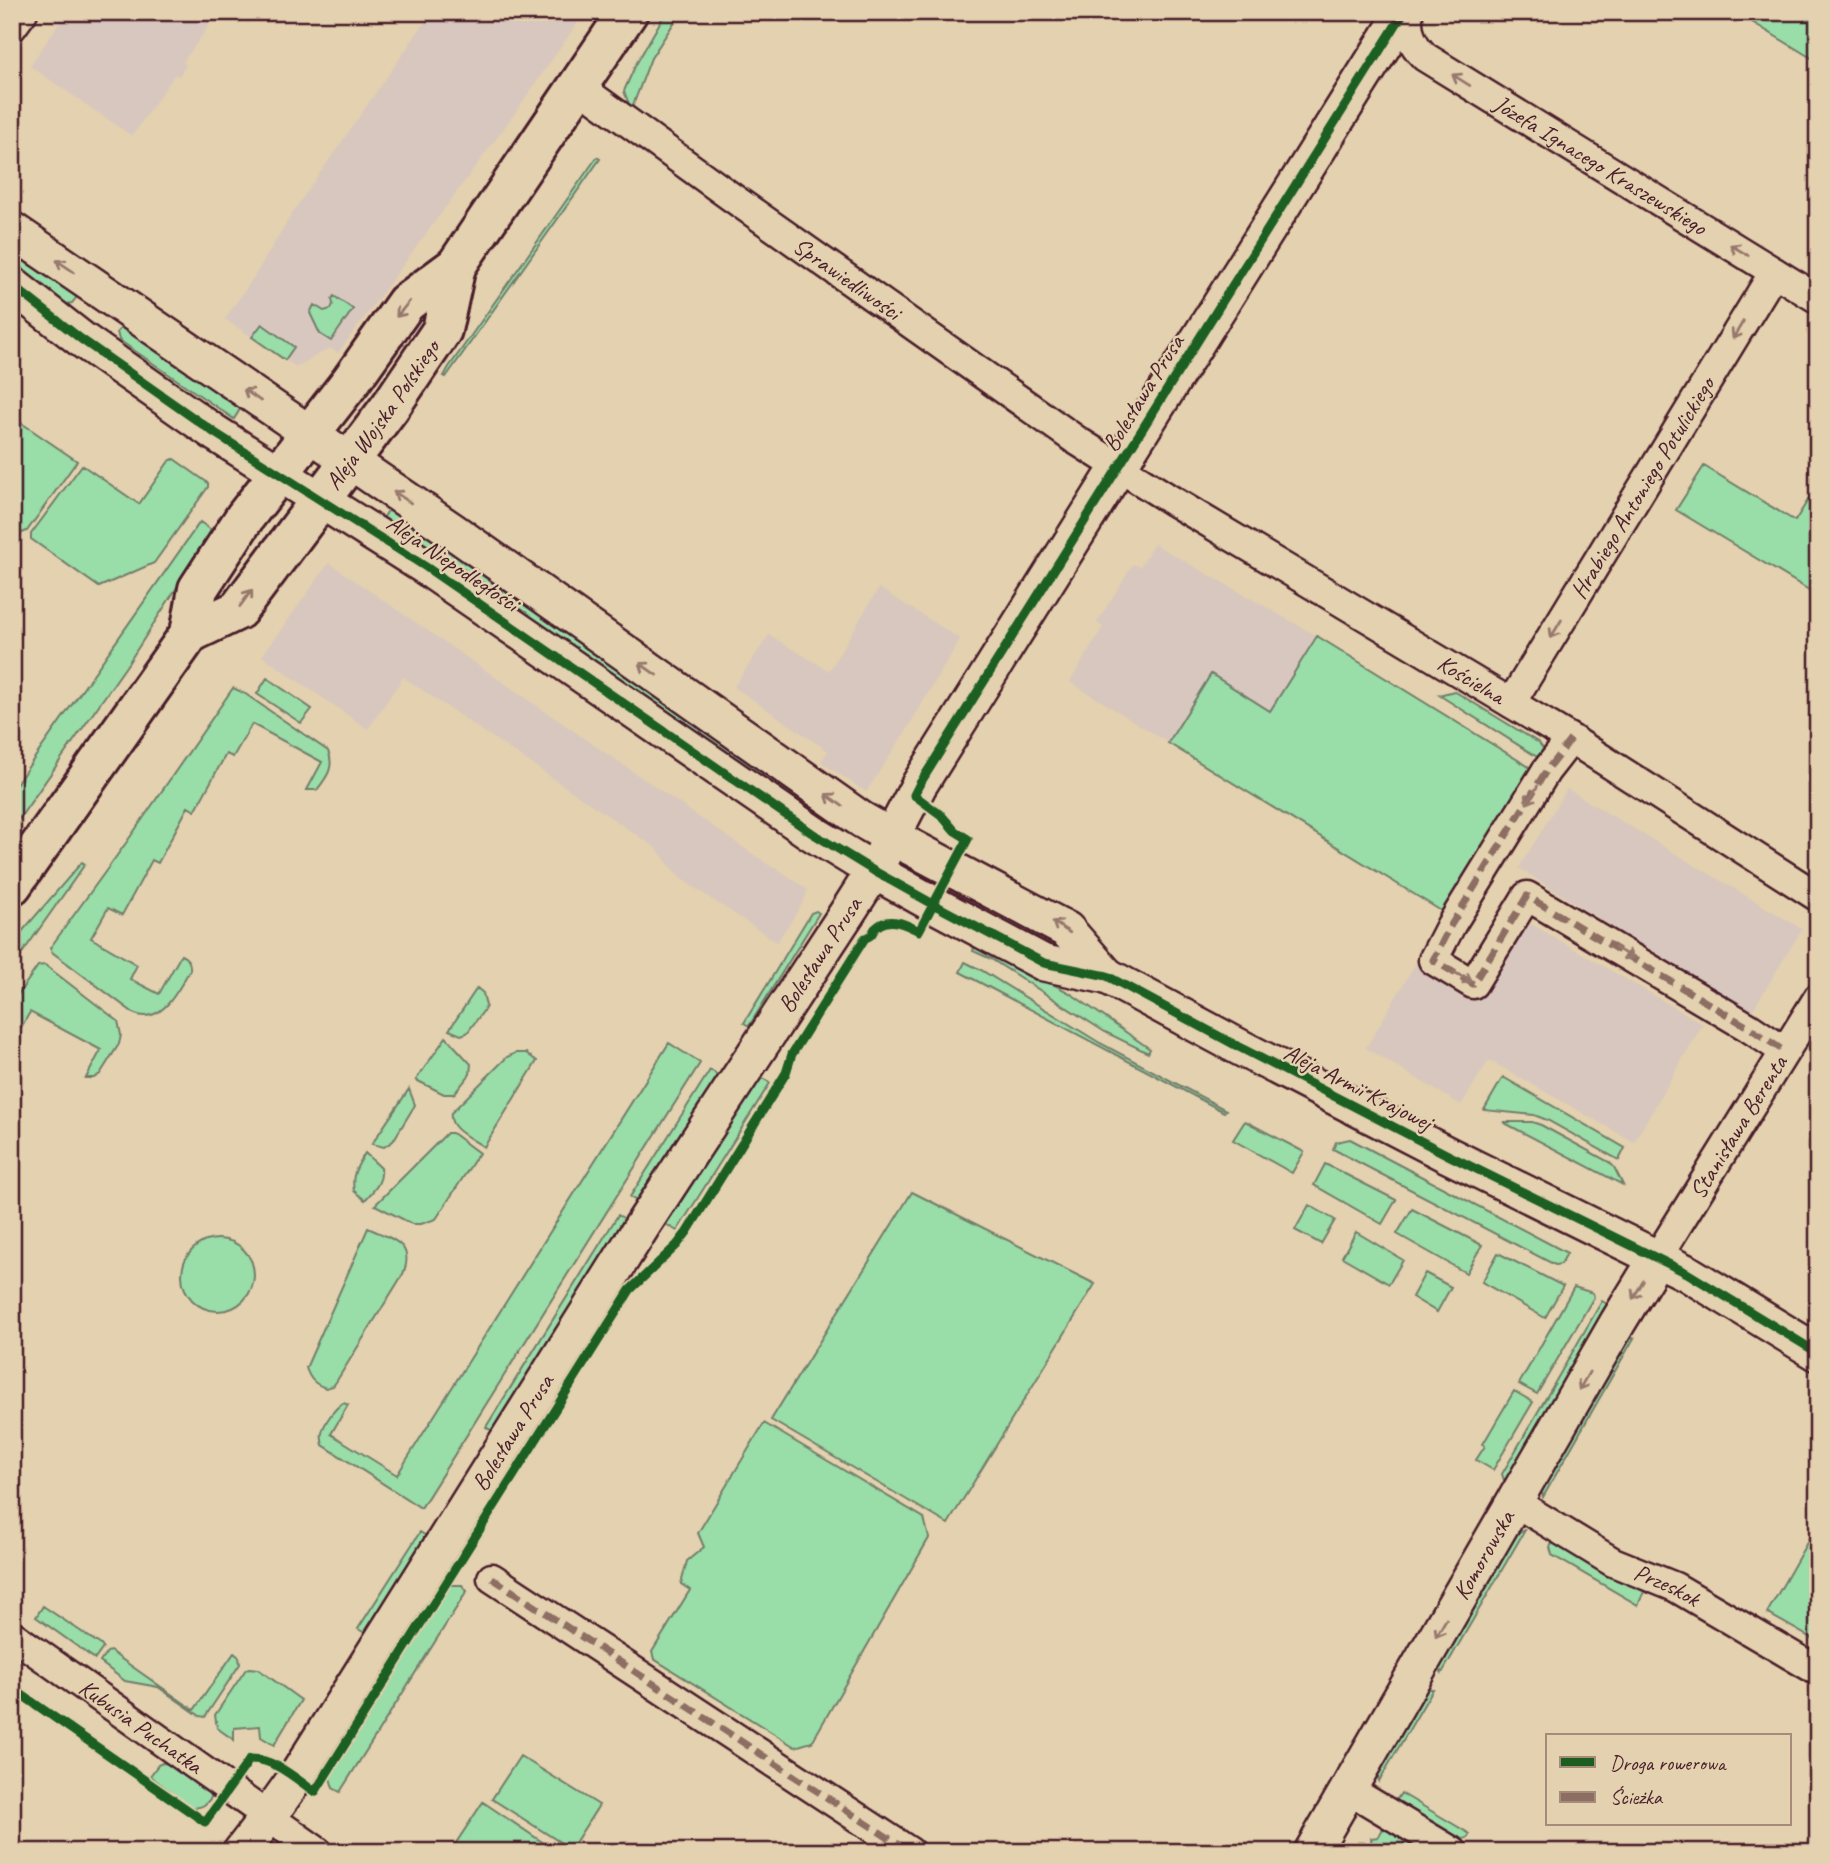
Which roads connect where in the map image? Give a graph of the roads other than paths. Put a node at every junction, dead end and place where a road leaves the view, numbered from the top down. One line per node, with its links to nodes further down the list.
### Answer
1 (23, 12): 4 (street)
2 (628, 12): 5 (main road, Aleja Wojska Polskiego)
3 (1406, 12): 8 (street, Józefa Ignacego Kraszewskiego, one-way to 3); 15 (street, Bolesława Prusa)
4 (12, 27)
5 (578, 86): 7 (main road, Aleja Wojska Polskiego); 15 (street, Sprawiedliwości)
6 (12, 230): 10 (street, Aleja Niepodległości, one-way to 6)
7 (456, 266): 13 (main road, Aleja Wojska Polskiego, one-way to 13); 14 (main road, Aleja Wojska Polskiego)
8 (1774, 272): 11 (street, Józefa Ignacego Kraszewskiego); 19 (street, Hrabiego Antoniego Potulickiego, one-way to 19)
9 (12, 285): 12 (street, Aleja Niepodległości)
10 (112, 298): 12 (street); 13 (street, Aleja Niepodległości, one-way to 10)
11 (1818, 299)
12 (81, 339): 16 (street, Aleja Niepodległości)
13 (309, 434): 14 (street, Aleja Niepodległości); 16 (main road, Aleja Wojska Polskiego)
14 (349, 461): 17 (main road, Aleja Wojska Polskiego); 21 (street, Aleja Niepodległości, one-way to 14)
15 (1118, 468): 19 (street, Kościelna); 21 (street, Bolesława Prusa)
16 (278, 472): 17 (street, Aleja Niepodległości); 18 (main road, Aleja Wojska Polskiego)
17 (321, 499): 18 (main road, Aleja Wojska Polskiego, one-way to 17); 22 (street, Aleja Niepodległości)
18 (190, 633): 23 (main road, Aleja Wojska Polskiego)
19 (1511, 703): 20 (street, Kościelna)
20 (1571, 739): 24 (street, Kościelna); 27 (street, one-way to 27)
21 (891, 837): 22 (street, Bolesława Prusa); 25 (street, Aleja Armii Krajowej, one-way to 21)
22 (874, 871): 25 (street, Aleja Armii Krajowej); 35 (street, Bolesława Prusa)
23 (12, 885)
24 (1818, 897)
25 (1107, 976): 28 (street, Aleja Armii Krajowej)
26 (1818, 998): 27 (street, Stanisława Berenta)
27 (1784, 1051): 28 (street, Stanisława Berenta)
28 (1657, 1258): 29 (street, Aleja Armii Krajowej); 30 (street, Komorowska, one-way to 30)
29 (1818, 1353)
30 (1512, 1505): 33 (street, Przeskok); 34 (street, Komorowska, one-way to 34)
31 (492, 1578): 38 (street)
32 (12, 1636): 35 (street, Kubusia Puchatka)
33 (1818, 1671)
34 (1348, 1789): 39 (street, Komorowska); 40 (street)
35 (268, 1817): 36 (street, Bolesława Prusa); 37 (street, Kubusia Puchatka)
36 (241, 1852)
37 (317, 1852)
38 (910, 1852)
39 (1312, 1852)
40 (1452, 1852)

